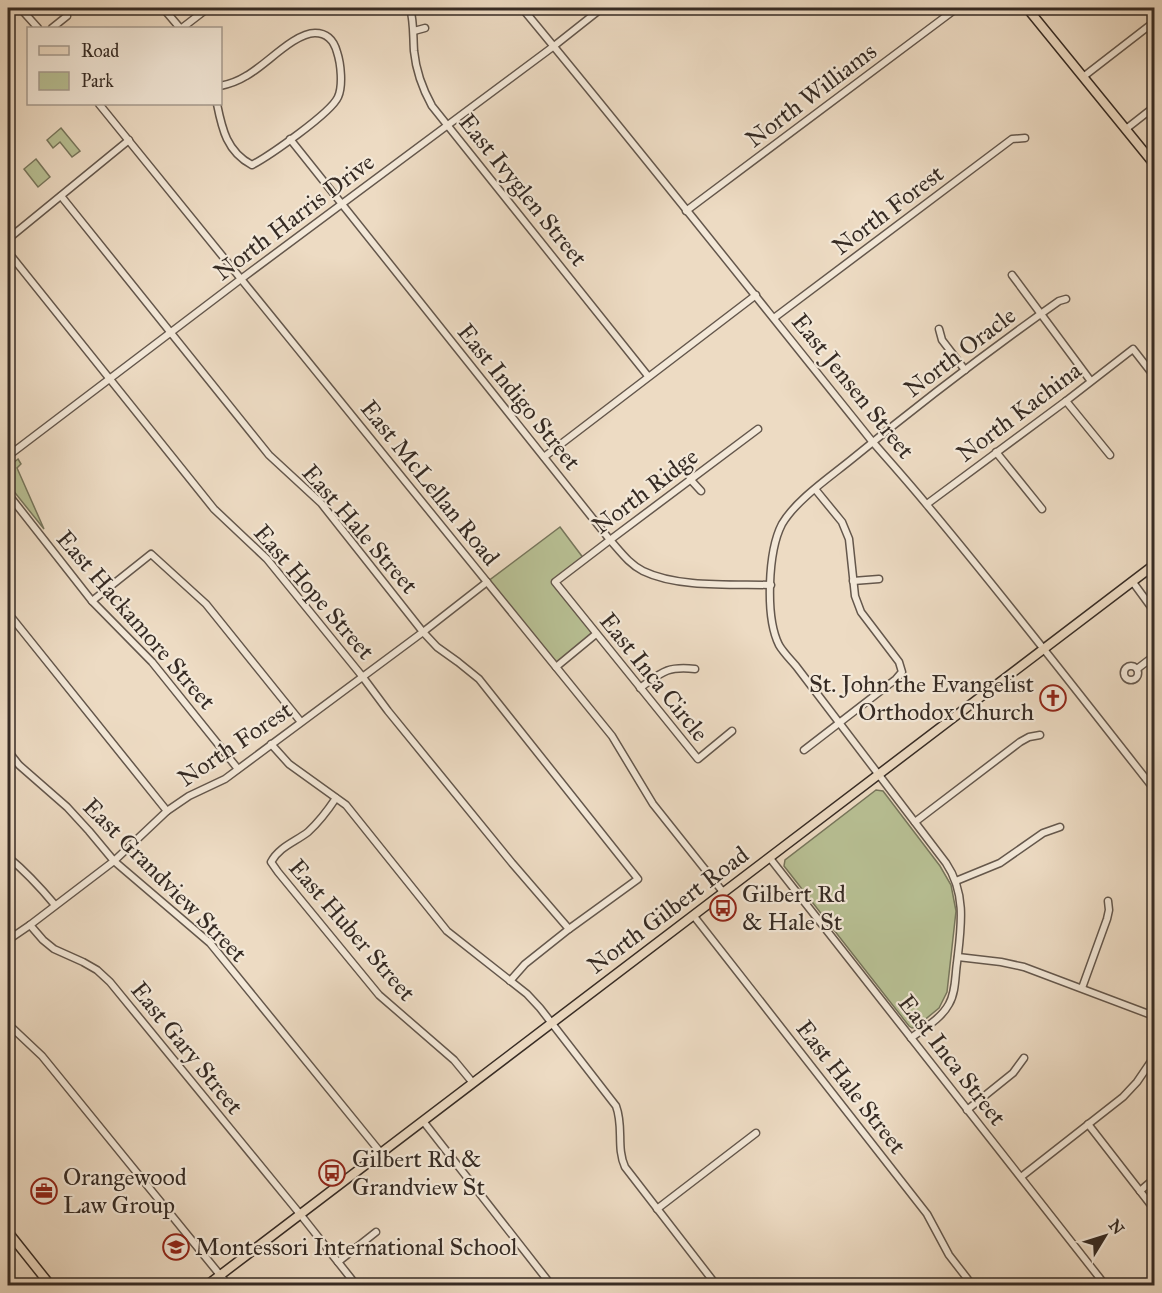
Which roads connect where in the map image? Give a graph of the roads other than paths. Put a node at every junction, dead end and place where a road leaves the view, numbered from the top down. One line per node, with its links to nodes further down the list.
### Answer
1 (20, 8): 11 (street)
2 (163, 8): 13 (street)
3 (208, 8): 14 (street)
4 (410, 8): 16 (street, East Ivyglen Street)
5 (522, 8): 17 (street, East Jensen Street)
6 (602, 8): 17 (street, North Harris Drive)
7 (957, 8): 31 (street, North Williams)
8 (1027, 8): 18 (main road)
9 (67, 16): 12 (street)
10 (1155, 22): 18 (street)
11 (37, 27)
12 (53, 27)
13 (180, 27)
14 (182, 27)
15 (425, 28): 16 (street)
16 (414, 30): 23 (street, East Ivyglen Street)
17 (554, 46): 23 (street, North Harris Drive); 31 (street, East Jensen Street)
18 (1083, 77): 24 (main road)
19 (222, 86): 26 (street)
20 (100, 105): 27 (street, East McLellan Road)
21 (217, 105): 26 (street)
22 (1155, 106): 24 (street)
23 (447, 124): 30 (street, North Harris Drive); 43 (street, East Ivyglen Street)
24 (1126, 129): 28 (main road)
25 (1025, 138): 39 (street, North Forest)
26 (290, 139): 30 (street, East Indigo Street)
27 (129, 140): 29 (street); 35 (street, East McLellan Road)
28 (1155, 164)
29 (61, 196): 32 (street); 41 (street, East Hale Street)
30 (342, 204): 35 (street, North Harris Drive); 53 (street, East Indigo Street)
31 (686, 211): 36 (street, East Jensen Street)
32 (8, 239)
33 (8, 252): 45 (street, East Hope Street)
34 (1012, 275): 38 (street)
35 (241, 279): 41 (street, North Harris Drive); 65 (street, East McLellan Road)
36 (756, 295): 39 (street, East Jensen Street); 43 (street)
37 (1066, 299): 38 (street, North Oracle)
38 (1040, 314): 42 (street, North Oracle); 46 (street)
39 (774, 318): 49 (street, East Jensen Street)
40 (939, 329): 42 (street)
41 (170, 332): 45 (street, North Harris Drive); 71 (street, East Hale Street)
42 (965, 370): 49 (street, North Oracle)
43 (648, 376): 53 (street)
44 (1155, 376): 46 (street, North Kachina)
45 (109, 380): 52 (street, North Harris Drive); 78 (street, East Hope Street)
46 (1090, 380): 47 (street, North Kachina)
47 (1066, 401): 50 (street, North Kachina); 51 (street)
48 (758, 429): 54 (street, North Ridge)
49 (873, 442): 55 (street); 58 (street, East Jensen Street)
50 (996, 452): 58 (street, North Kachina); 59 (street)
51 (1110, 455)
52 (8, 456)
53 (544, 457): 60 (street, East Indigo Street)
54 (690, 479): 56 (street); 60 (street, North Ridge)
55 (815, 489): 63 (street); 67 (street)
56 (701, 491)
57 (8, 494): 68 (street, East Hackamore Street)
58 (927, 504): 73 (street, East Jensen Street)
59 (1042, 508)
60 (610, 540): 66 (street, North Ridge); 67 (street, East Indigo Street)
61 (1155, 565): 64 (main road, North Gilbert Road)
62 (879, 579): 63 (street)
63 (853, 581): 81 (street)
64 (1132, 581): 69 (street); 73 (main road, North Gilbert Road)
65 (487, 582): 71 (street, North Forest); 75 (street, East McLellan Road)
66 (555, 582): 72 (street, East Inca Circle)
67 (771, 585): 81 (street)
68 (92, 601): 80 (street); 87 (street, East Hackamore Street)
69 (1155, 611)
70 (8, 613): 91 (street)
71 (423, 632): 78 (street, North Forest); 103 (street, East Hale Street)
72 (596, 634): 75 (street); 79 (street, East Inca Circle)
73 (1044, 649): 88 (main road, North Gilbert Road); 89 (street, East Jensen Street)
74 (1155, 656): 77 (street)
75 (556, 667): 98 (street, East McLellan Road)
76 (695, 669): 79 (street)
77 (1137, 669)
78 (362, 676): 80 (street, North Forest); 103 (street, East Hope Street)
79 (640, 688): 82 (street, East Inca Circle)
80 (301, 722): 84 (street, North Forest)
81 (839, 722): 85 (street); 88 (street)
82 (732, 731)
83 (1040, 735): 92 (street)
84 (270, 744): 87 (street, North Forest); 90 (street)
85 (804, 750)
86 (8, 751): 96 (street, East Grandview Street)
87 (238, 769): 91 (street, North Forest)
88 (879, 774): 92 (street); 95 (main road, North Gilbert Road)
89 (1155, 789)
90 (336, 798): 106 (street); 114 (street, East Huber Street)
91 (167, 811): 96 (street, North Forest)
92 (915, 822): 97 (street)
93 (1060, 827): 97 (street)
94 (8, 857): 100 (street)
95 (769, 857): 98 (main road, North Gilbert Road); 111 (street, East Inca Street)
96 (114, 861): 100 (street, North Forest); 119 (street, East Grandview Street)
97 (956, 881): 105 (street)
98 (723, 892): 101 (main road, North Gilbert Road)
99 (1108, 901): 107 (street)
100 (55, 905): 102 (street, North Forest)
101 (693, 915): 109 (main road, North Gilbert Road); 136 (street, East Hale Street)
102 (30, 925): 104 (street, North Forest); 125 (street, East Gary Street)
103 (569, 929): 106 (street)
104 (8, 939)
105 (958, 957): 107 (street); 111 (street)
106 (510, 981): 109 (street)
107 (1082, 988): 108 (street)
108 (1155, 1016)
109 (552, 1023): 114 (main road, North Gilbert Road); 123 (street)
110 (8, 1024): 129 (street)
111 (911, 1038): 115 (street, East Inca Street)
112 (1155, 1057): 117 (street)
113 (1024, 1058): 115 (street)
114 (473, 1083): 116 (main road, North Gilbert Road)
115 (967, 1110): 120 (street, East Inca Street)
116 (423, 1121): 119 (main road, North Gilbert Road); 134 (street)
117 (1088, 1124): 120 (street); 122 (street)
118 (756, 1133): 123 (street)
119 (381, 1153): 125 (main road, North Gilbert Road)
120 (1021, 1177): 137 (street, East Inca Street)
121 (1155, 1179): 122 (street)
122 (1140, 1191): 124 (street)
123 (657, 1209): 135 (street)
124 (1155, 1209)
125 (300, 1214): 128 (street, East Gary Street); 129 (main road, North Gilbert Road)
126 (376, 1232): 128 (street)
127 (8, 1233): 130 (main road)
128 (338, 1262): 133 (street, East Gary Street)
129 (220, 1274): 131 (main road, North Gilbert Road); 132 (street)
130 (51, 1286)
131 (206, 1286)
132 (229, 1286)
133 (357, 1286)
134 (552, 1286)
135 (717, 1286)
136 (973, 1286)
137 (1106, 1286)

